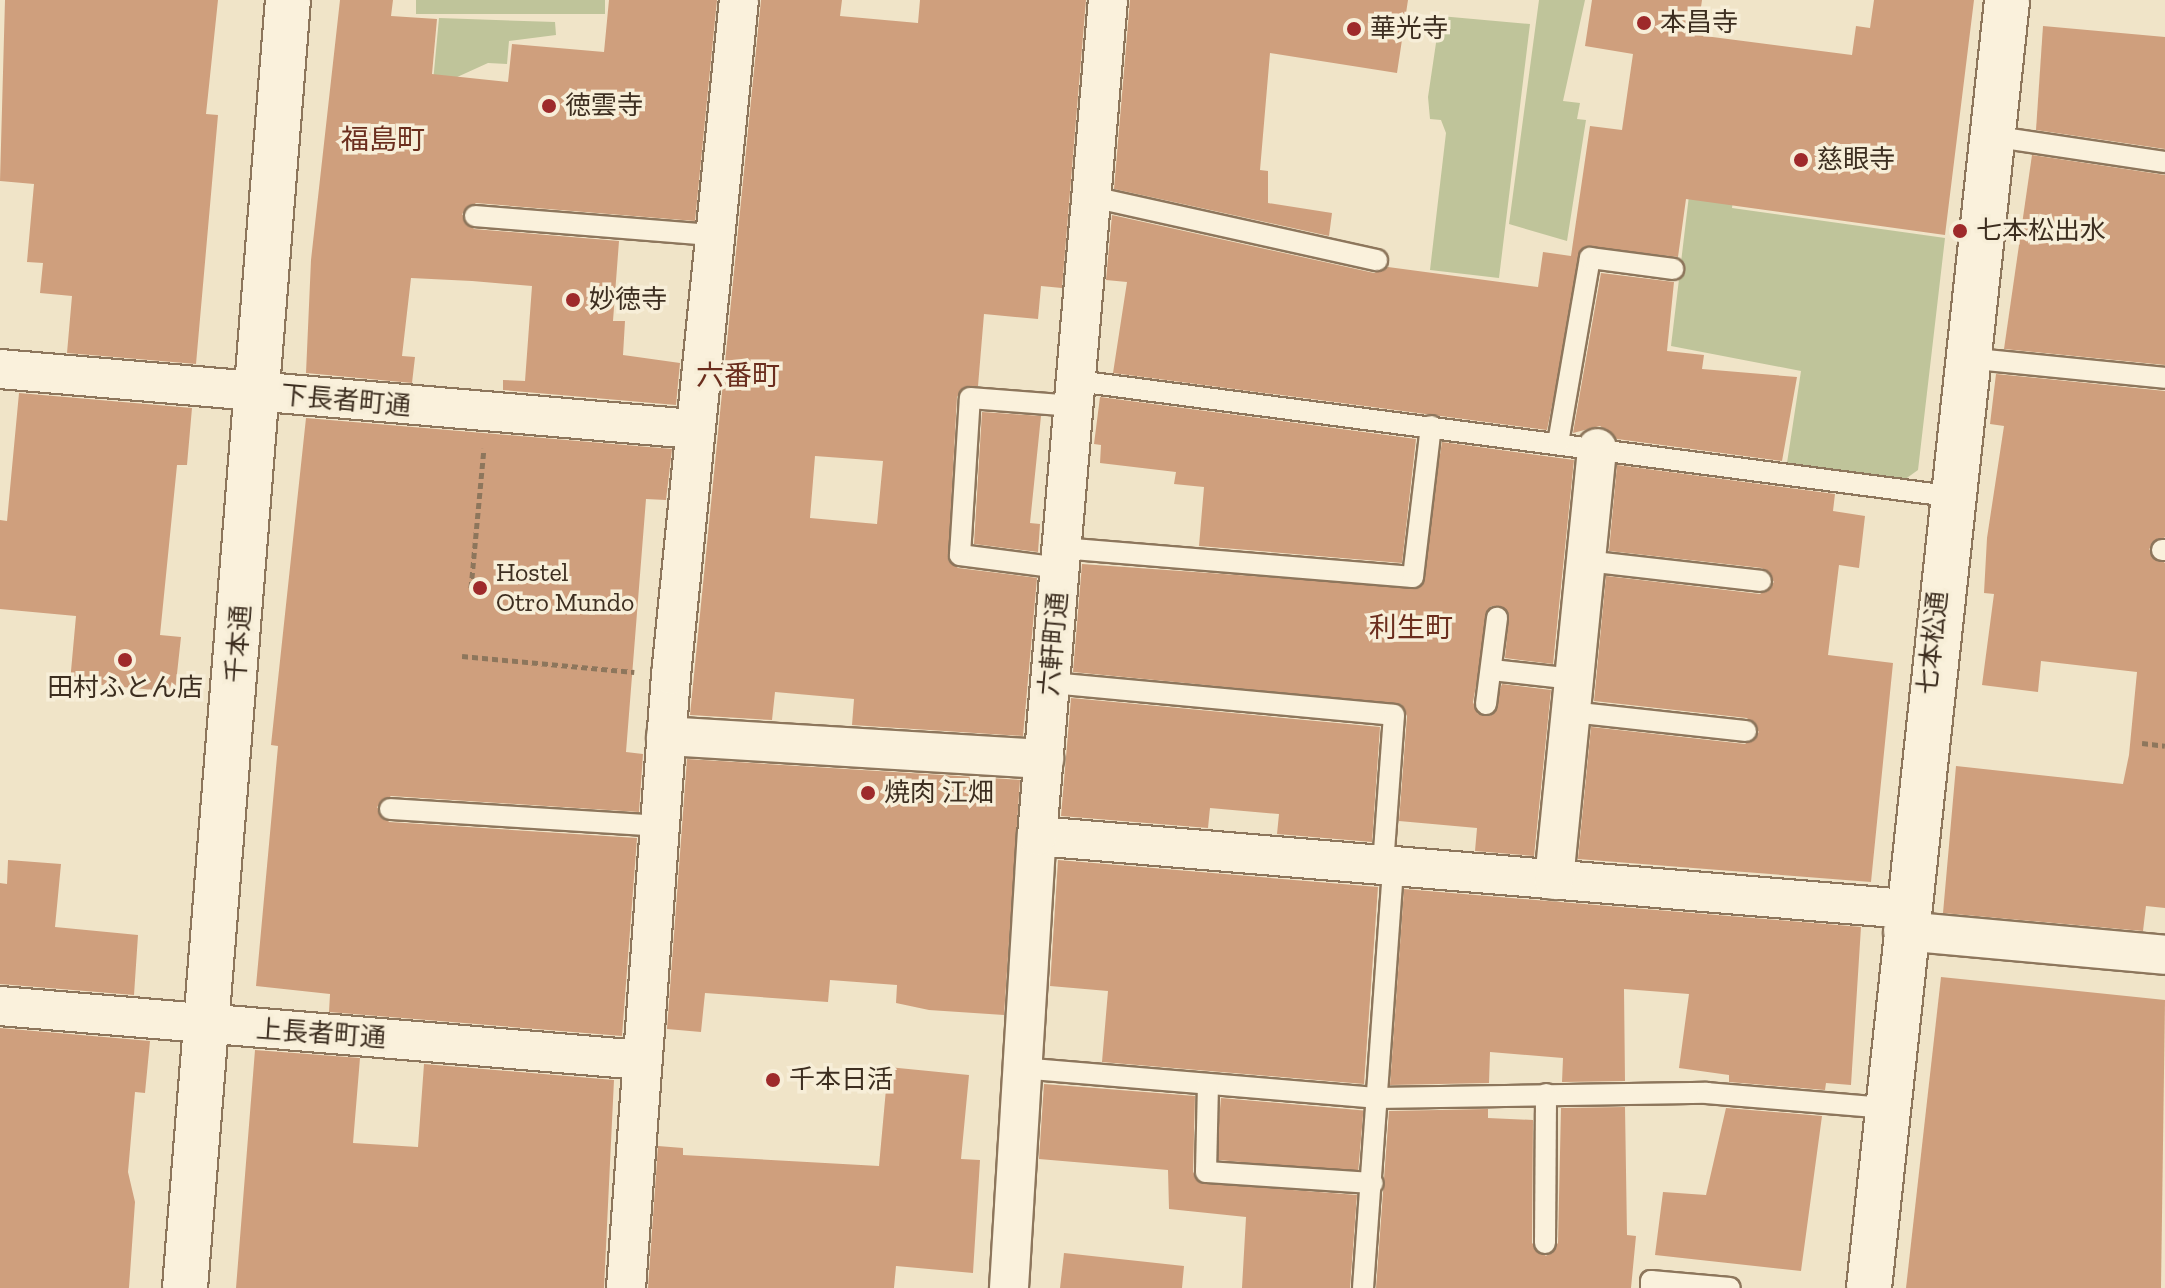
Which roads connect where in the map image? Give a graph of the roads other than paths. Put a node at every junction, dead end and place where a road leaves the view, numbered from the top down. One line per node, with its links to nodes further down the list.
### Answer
1 (288, 0): 15 (street, 千本通)
2 (739, 0): 9 (street)
3 (1108, 0): 7 (street, 六軒町通)
4 (2007, 0): 5 (street, 七本松通)
5 (1991, 136): 6 (lane); 12 (street, 七本松通)
6 (2165, 162)
7 (1092, 197): 10 (lane); 16 (street, 六軒町通)
8 (475, 216): 9 (lane)
9 (710, 235): 18 (street)
10 (1377, 260)
11 (1673, 269): 19 (lane)
12 (1965, 358): 14 (lane); 21 (street, 七本松通)
13 (0, 369): 15 (street, 下長者町通)
14 (2165, 378)
15 (259, 393): 18 (street, 下長者町通); 41 (street, 千本通)
16 (1076, 394): 17 (lane); 22 (street, 六軒町通); 22 (lane)
17 (1431, 426): 19 (lane); 22 (lane)
18 (693, 429): 31 (street)
19 (1558, 443): 20 (lane)
20 (1597, 448): 21 (lane); 23 (street)
21 (1948, 496): 38 (street, 七本松通)
22 (1061, 558): 27 (street, 六軒町通)
23 (1586, 561): 24 (lane); 28 (street)
24 (1761, 581)
25 (1497, 618): 26 (lane)
26 (1492, 670): 28 (lane); 29 (lane)
27 (1051, 683): 32 (street, 六軒町通); 36 (lane)
28 (1572, 696): 30 (lane); 37 (street)
29 (1486, 704)
30 (1746, 731)
31 (666, 736): 32 (street); 34 (street)
32 (1044, 759): 35 (street, 六軒町通)
33 (390, 809): 34 (lane)
34 (659, 826): 42 (street)
35 (1037, 836): 36 (street); 43 (street, 六軒町通)
36 (1388, 865): 37 (street); 46 (lane)
37 (1554, 880): 38 (street)
38 (1904, 920): 39 (street); 47 (street, 七本松通)
39 (2165, 955)
40 (0, 1006): 41 (street, 上長者町通)
41 (209, 1025): 42 (street, 上長者町通); 50 (street, 千本通)
42 (642, 1060): 51 (street)
43 (1020, 1068): 44 (lane); 52 (street, 六軒町通)
44 (1208, 1084): 46 (lane); 48 (lane)
45 (1546, 1094): 46 (lane); 47 (lane); 49 (lane)
46 (1376, 1098): 48 (lane)
47 (1886, 1108): 56 (street, 七本松通)
48 (1373, 1183): 53 (lane)
49 (1545, 1243)
50 (185, 1288)
51 (626, 1288)
52 (1009, 1288)
53 (1363, 1288)
54 (1651, 1288): 55 (lane)
55 (1730, 1288)
56 (1869, 1288)

